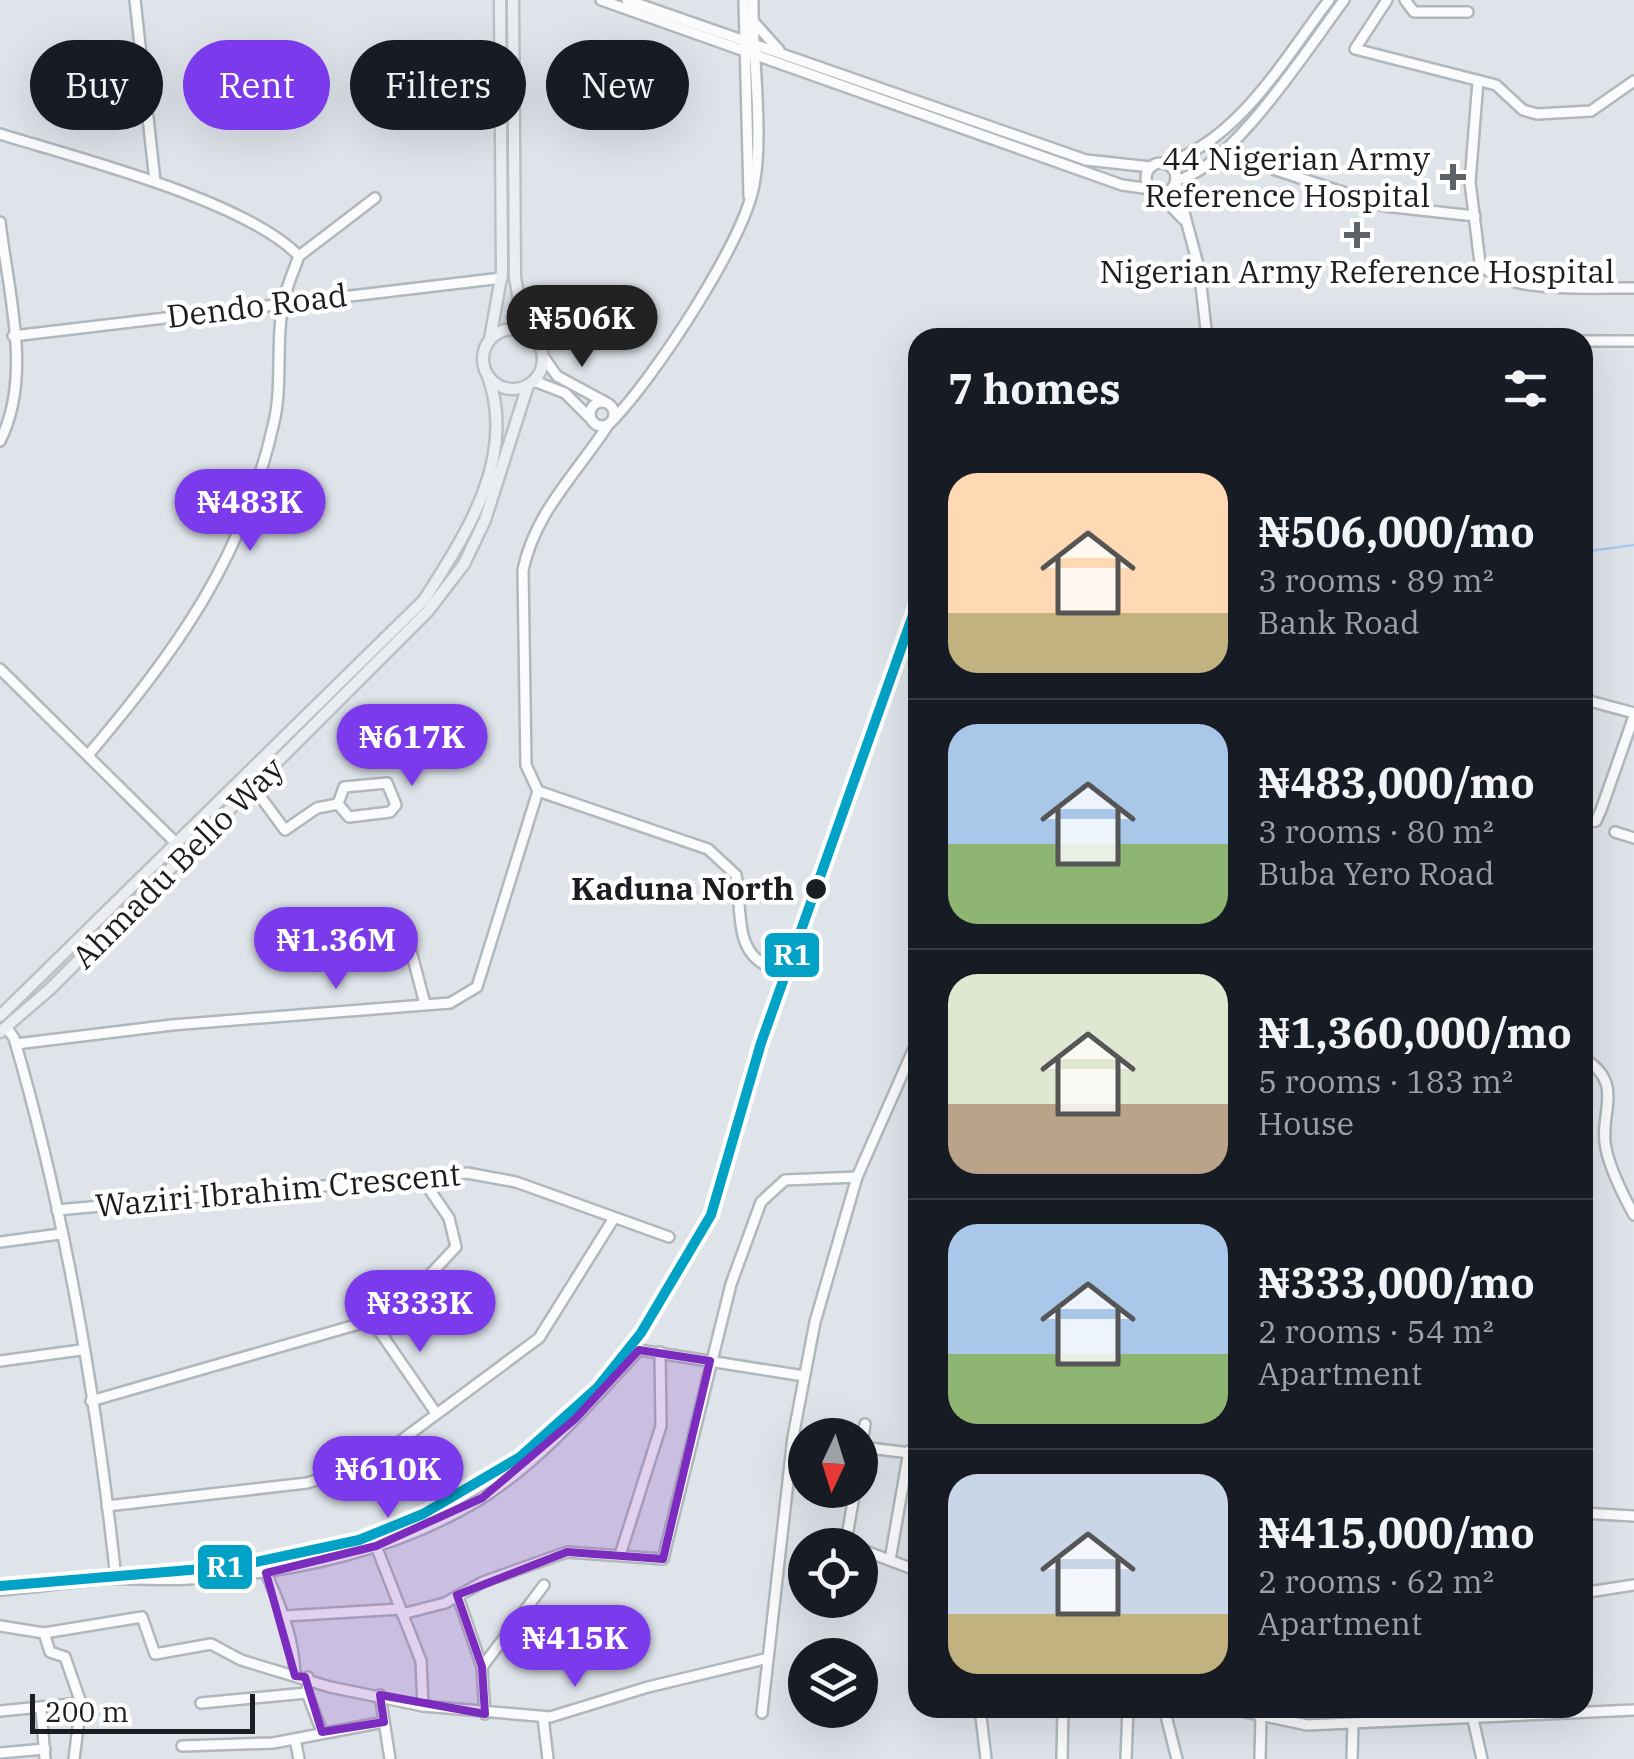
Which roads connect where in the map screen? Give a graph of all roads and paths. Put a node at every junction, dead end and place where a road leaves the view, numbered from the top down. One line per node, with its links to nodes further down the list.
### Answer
1 (136, 0): 28 (street)
2 (500, 0): 37 (main road)
3 (601, 0): 16 (street)
4 (627, 0): 14 (street)
5 (744, 0): 13 (street)
6 (753, 0): 13 (street)
7 (1329, 0): 25 (street)
8 (1344, 0): 29 (street)
9 (1387, 0): 21 (street)
10 (1406, 0): 12 (street)
11 (513, 1): 42 (main road)
12 (1468, 12)
13 (748, 19): 14 (street); 15 (street); 17 (street)
14 (723, 33): 15 (street)
15 (748, 41): 17 (street); 18 (street)
16 (723, 45): 18 (street); 20 (street)
17 (780, 52): 26 (street)
18 (748, 54): 19 (street); 20 (street); 23 (street)
19 (780, 64): 23 (street); 30 (street)
20 (744, 70): 32 (street)
21 (1478, 81): 22 (street); 33 (street)
22 (1634, 81)
23 (754, 84): 32 (street)
24 (0, 134): 28 (street)
25 (1164, 164): 26 (street); 29 (street)
26 (1151, 167): 30 (street)
27 (1274, 169): 33 (street)
28 (155, 181): 36 (street)
29 (1176, 182): 30 (street); 34 (street)
30 (1154, 191): 34 (street)
31 (375, 198): 36 (street)
32 (749, 199): 49 (street)
33 (1475, 216): 38 (street)
34 (1184, 220): 40 (street)
35 (0, 222): 41 (street)
36 (299, 256): 39 (street)
37 (502, 278): 39 (street, Dendo Road); 43 (main road)
38 (1634, 288)
39 (283, 302): 41 (street, Dendo Road); 58 (street)
40 (1207, 328)
41 (13, 336): 53 (street)
42 (535, 338): 43 (main road); 46 (main road)
43 (490, 339): 47 (main road)
44 (1593, 341): 45 (street)
45 (1634, 341)
46 (543, 356): 48 (main road); 50 (street)
47 (488, 376): 48 (main road); 65 (main road, Ahmadu Bello Way)
48 (531, 383): 51 (street); 59 (main road, Ahmadu Bello Way)
49 (633, 397): 50 (street); 52 (street)
50 (607, 403): 51 (street); 52 (street)
51 (593, 421): 52 (street); 54 (street)
52 (610, 423): 54 (street)
53 (0, 442)
54 (592, 445): 60 (street)
55 (0, 668): 58 (street)
56 (1593, 702): 57 (street)
57 (1634, 715): 62 (street)
58 (88, 754): 65 (street)
59 (254, 788): 61 (street); 69 (main road, Ahmadu Bello Way)
60 (538, 791): 67 (street); 68 (street)
61 (338, 804): 61 (street)
62 (1593, 821)
63 (1615, 832): 64 (street)
64 (1634, 838)
65 (178, 846): 69 (main road, Ahmadu Bello Way)
66 (411, 951): 68 (street)
67 (772, 968)
68 (425, 1004): 70 (street)
69 (3, 1018): 70 (street)
70 (16, 1044): 76 (street)
71 (908, 1062): 74 (street)
72 (1593, 1066): 75 (street)
73 (421, 1177): 76 (street, Waziri Ibrahim Crescent); 78 (street, Waziri Ibrahim Crescent); 82 (street)
74 (857, 1178): 86 (street); 87 (street)
75 (1630, 1199): 77 (street)
76 (57, 1210): 79 (street)
77 (1634, 1215)
78 (614, 1218): 80 (street, Waziri Ibrahim Crescent); 89 (street)
79 (60, 1234): 81 (street); 83 (street)
80 (669, 1236)
81 (0, 1242)
82 (369, 1320): 88 (street); 89 (street)
83 (81, 1350): 85 (street); 88 (street)
84 (660, 1352): 86 (street); 96 (street); 97 (street)
85 (0, 1361)
86 (710, 1362): 87 (street); 97 (street)
87 (804, 1376): 112 (street)
88 (91, 1401): 93 (street)
89 (435, 1414): 93 (street)
90 (878, 1451): 91 (street)
91 (908, 1452)
92 (908, 1475): 99 (street)
93 (107, 1506): 102 (street)
94 (1593, 1513): 95 (street)
95 (1634, 1516)
96 (376, 1546): 101 (street); 108 (street)
97 (620, 1556): 107 (street)
98 (878, 1556): 99 (street)
99 (890, 1560): 100 (street)
100 (908, 1566)
101 (266, 1572): 102 (street); 109 (street)
102 (116, 1578): 105 (street)
103 (544, 1585): 113 (street)
104 (1634, 1586): 106 (street)
105 (0, 1590)
106 (1593, 1592)
107 (458, 1597): 108 (street); 113 (street)
108 (401, 1611): 109 (street); 120 (street)
109 (284, 1616): 114 (street)
110 (0, 1626): 111 (street)
111 (44, 1633): 114 (street); 118 (street)
112 (765, 1659): 124 (street); 127 (street)
113 (482, 1667): 126 (street)
114 (295, 1676): 115 (street)
115 (308, 1678): 116 (street); 117 (street)
116 (307, 1692): 119 (street); 138 (street)
117 (380, 1694): 120 (street); 136 (street)
118 (81, 1703): 121 (street); 143 (street)
119 (201, 1703)
120 (423, 1706): 126 (street)
121 (41, 1707): 123 (street); 142 (street)
122 (1634, 1710): 125 (street)
123 (0, 1711)
124 (762, 1713)
125 (1593, 1713)
126 (485, 1714): 127 (street)
127 (543, 1717): 146 (street)
128 (981, 1718): 147 (street)
129 (1062, 1718): 148 (street)
130 (1128, 1718): 149 (street)
131 (1167, 1718): 150 (street)
132 (1261, 1718): 151 (street)
133 (1271, 1718): 137 (street)
134 (1432, 1718): 137 (street)
135 (1473, 1718): 153 (street)
136 (384, 1722): 138 (street); 145 (street)
137 (1353, 1724): 152 (street)
138 (322, 1732): 139 (street)
139 (294, 1739): 140 (street); 144 (street)
140 (182, 1746)
141 (0, 1753): 142 (street)
142 (45, 1754)
143 (74, 1759)
144 (298, 1759)
145 (390, 1759)
146 (548, 1759)
147 (986, 1759)
148 (1062, 1759)
149 (1126, 1759)
150 (1178, 1759)
151 (1260, 1759)
152 (1352, 1759)
153 (1482, 1759)

